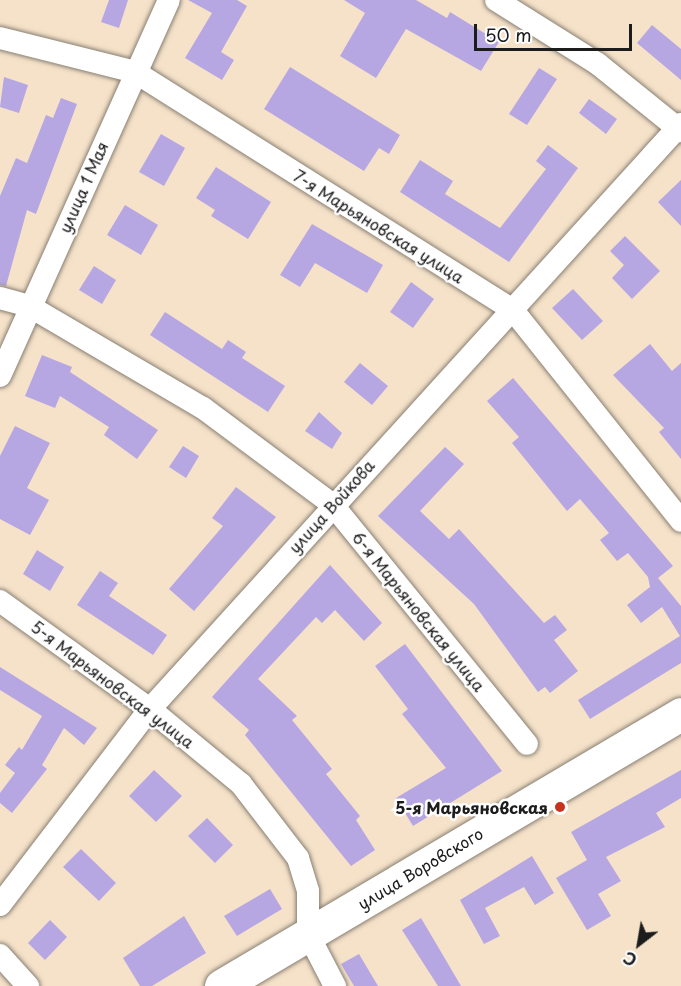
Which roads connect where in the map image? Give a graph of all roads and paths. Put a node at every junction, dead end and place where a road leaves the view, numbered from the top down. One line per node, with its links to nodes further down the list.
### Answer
1 (169, 0): 4 (street, улица 1 Мая)
2 (496, 0): 5 (street)
3 (0, 38): 4 (street, 7-я Марьяновская улица)
4 (135, 72): 7 (street, улица 1 Мая); 8 (street, 7-я Марьяновская улица)
5 (680, 127): 8 (street, улица Войкова)
6 (0, 298): 7 (street, 6-я Марьяновская улица)
7 (28, 306): 9 (street, улица 1 Мая); 10 (street, 6-я Марьяновская улица)
8 (512, 309): 10 (street, улица Войкова); 11 (street, 7-я Марьяновская улица)
9 (0, 376)
10 (332, 504): 13 (street, улица Войкова); 15 (street, 6-я Марьяновская улица)
11 (681, 521)
12 (0, 601): 13 (street, 5-я Марьяновская улица)
13 (150, 709): 16 (street, улица Войкова); 17 (street, 5-я Марьяновская улица)
14 (681, 714): 17 (main road, улица Воровского)
15 (527, 744)
16 (0, 905)
17 (308, 934): 20 (main road, улица Воровского); 21 (street, 5-я Марьяновская улица)
18 (0, 954): 19 (street)
19 (28, 986)
20 (221, 986)
21 (335, 986)

